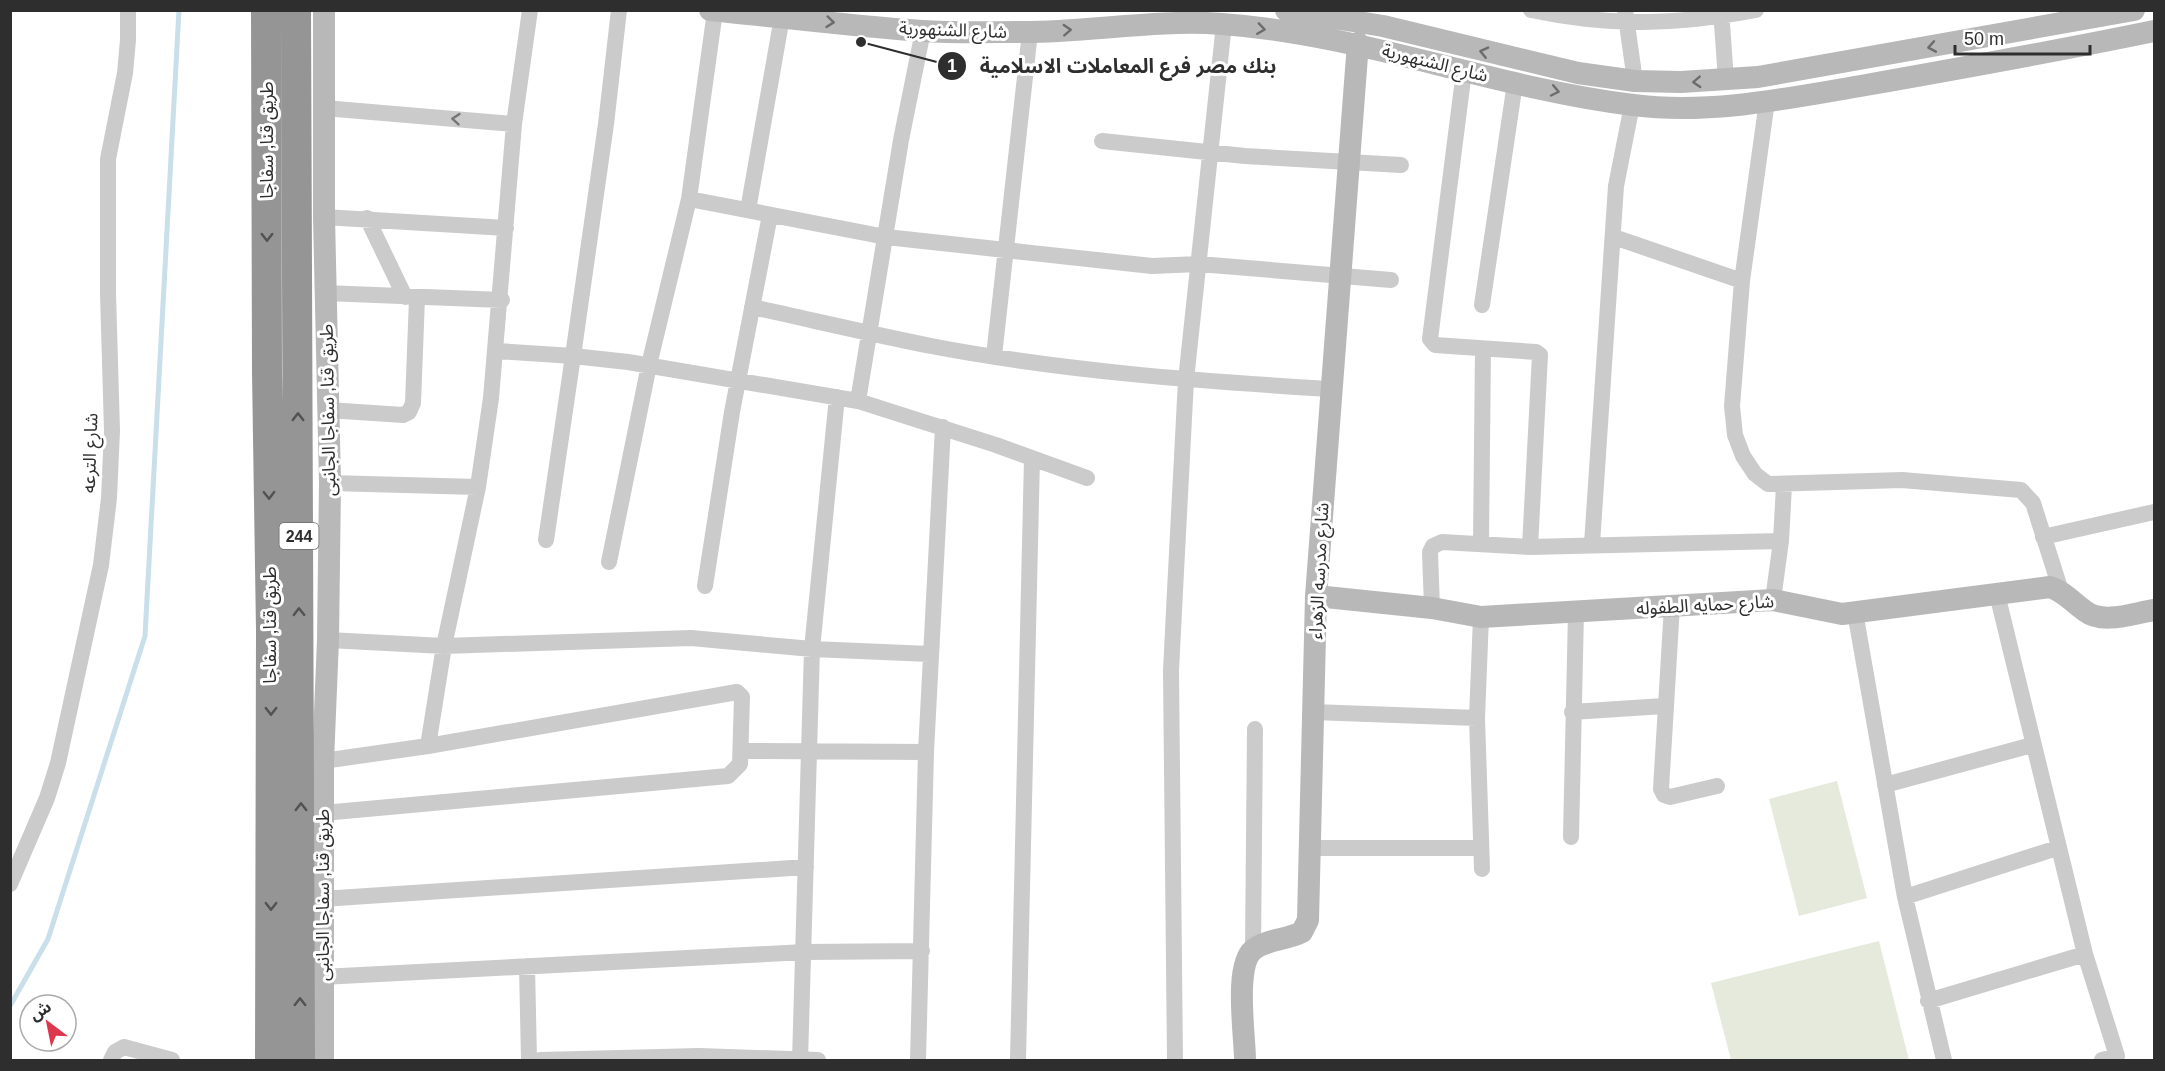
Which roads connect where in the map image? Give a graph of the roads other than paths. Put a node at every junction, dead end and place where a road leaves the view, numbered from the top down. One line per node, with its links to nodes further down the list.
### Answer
1 (128, 10): 116 (street, شارع الترعه)
2 (266, 10): 28 (highway, طريق قنا, سفاجا / 244)
3 (283, 10): 28 (highway)
4 (296, 10): 132 (highway, طريق قنا, سفاجا / 244, one-way to 4)
5 (324, 10): 31 (street, طريق قنا, سفاجا الجانبى)
6 (530, 10): 32 (street)
7 (619, 10): 58 (street)
8 (710, 10): 13 (street, شارع الشنهورية)
9 (1286, 10): 18 (street, شارع الشنهورية)
10 (1531, 10): 17 (street)
11 (1756, 10): 14 (street)
12 (2134, 10): 15 (street, شارع الشنهورية)
13 (715, 11): 16 (street, شارع الشنهورية); 37 (street)
14 (1721, 14): 17 (street); 25 (street)
15 (2080, 16): 25 (street, شارع الشنهورية, one-way to 25)
16 (782, 17): 20 (street, شارع الشنهورية, one-way to 20); 38 (street)
17 (1625, 17): 26 (street)
18 (1384, 18): 26 (street, شارع الشنهورية, one-way to 18)
19 (1224, 24): 22 (street, شارع الشنهورية, one-way to 19); 23 (street, شارع الشنهورية, one-way to 23); 34 (street)
20 (923, 31): 22 (street, شارع الشنهورية); 43 (street)
21 (2154, 31): 29 (street, شارع الشنهورية)
22 (1030, 32): 45 (street)
23 (1358, 44): 24 (street, شارع الشنهورية); 35 (street, شارع مدرسه الزهراء)
24 (1464, 71): 27 (street, شارع الشنهورية); 56 (street)
25 (1726, 80): 26 (street, شارع الشنهورية, one-way to 26)
26 (1635, 81)
27 (1515, 83): 30 (street, شارع الشنهورية, one-way to 30); 53 (street)
28 (267, 92): 131 (highway, طريق قنا, سفاجا / 244, one-way to 131)
29 (1767, 101): 30 (street, شارع الشنهورية); 49 (street)
30 (1632, 105): 44 (street)
31 (324, 108): 32 (street, one-way to 31); 40 (street, طريق قنا, سفاجا الجانبى)
32 (514, 124): 42 (street)
33 (1102, 141): 34 (street)
34 (1213, 153): 35 (street); 46 (street)
35 (1349, 162): 36 (street); 47 (street, شارع مدرسه الزهراء)
36 (1401, 165)
37 (689, 199): 38 (street); 60 (street)
38 (748, 210): 39 (street)
39 (770, 215): 43 (street); 54 (street)
40 (324, 217): 41 (street); 50 (street, طريق قنا, سفاجا الجانبى)
41 (367, 218): 42 (street); 51 (street)
42 (506, 228): 52 (street)
43 (886, 237): 45 (street); 55 (street)
44 (1614, 237): 49 (street); 78 (street)
45 (1005, 250): 46 (street); 59 (street)
46 (1199, 264): 47 (street); 61 (street)
47 (1339, 275): 48 (street); 63 (street, شارع مدرسه الزهراء)
48 (1391, 280)
49 (1742, 281): 71 (street)
50 (325, 293): 51 (street); 66 (street, طريق قنا, سفاجا الجانبى)
51 (411, 298): 52 (street); 66 (street)
52 (501, 300): 57 (street)
53 (1482, 305)
54 (752, 308): 55 (street); 62 (street)
55 (871, 332): 59 (street); 65 (street)
56 (1483, 350): 77 (street); 79 (street)
57 (497, 351): 58 (street); 72 (street)
58 (573, 356): 60 (street); 75 (street)
59 (994, 356): 61 (street)
60 (650, 365): 62 (street); 80 (street)
61 (1186, 380): 63 (street); 140 (street)
62 (738, 382): 64 (street); 81 (street)
63 (1330, 388): 84 (street, شارع مدرسه الزهراء)
64 (837, 397): 65 (street); 94 (street)
65 (858, 401): 67 (street)
66 (328, 410): 70 (street, طريق قنا, سفاجا الجانبى)
67 (943, 427): 68 (street); 95 (street)
68 (1032, 458): 69 (street); 139 (street)
69 (1087, 478)
70 (330, 483): 72 (street); 92 (street, طريق قنا, سفاجا الجانبى)
71 (1784, 485): 74 (street); 76 (street)
72 (478, 487): 93 (street)
73 (2154, 512): 74 (street)
74 (2043, 537): 82 (street)
75 (546, 540)
76 (1781, 541): 78 (street); 85 (street)
77 (1481, 542): 79 (street); 87 (street)
78 (1592, 544): 79 (street)
79 (1530, 547)
80 (609, 562)
81 (705, 586)
82 (2061, 591): 83 (street, شارع حمايه الطفوله); 88 (street)
83 (1997, 594): 90 (street, شارع حمايه الطفوله); 101 (street)
84 (1316, 596): 87 (street, شارع حمايه الطفوله); 97 (street, شارع مدرسه الزهراء)
85 (1773, 600): 86 (street, شارع حمايه الطفوله); 90 (street, شارع حمايه الطفوله)
86 (1672, 606): 89 (street, شارع حمايه الطفوله); 96 (street)
87 (1432, 608): 91 (street, شارع حمايه الطفوله)
88 (2154, 610)
89 (1575, 612): 91 (street, شارع حمايه الطفوله); 98 (street)
90 (1855, 612): 107 (street)
91 (1481, 617): 99 (street)
92 (328, 640): 93 (street); 106 (street, طريق قنا, سفاجا الجانبى)
93 (444, 646): 94 (street); 102 (street)
94 (812, 649): 95 (street); 105 (street)
95 (930, 654): 104 (street)
96 (1664, 706): 98 (street); 108 (street)
97 (1313, 712): 99 (street); 111 (street, شارع مدرسه الزهراء)
98 (1572, 712): 110 (street)
99 (1478, 718): 112 (street)
100 (1255, 729): 119 (street)
101 (2032, 745): 107 (street); 113 (street)
102 (428, 746): 103 (street); 106 (street)
103 (741, 751): 105 (street); 109 (street)
104 (926, 752): 105 (street); 120 (street)
105 (809, 753): 114 (street)
106 (323, 761): 109 (street, طريق قنا, سفاجا الجانبى)
107 (1885, 785): 117 (street)
108 (1717, 786)
109 (323, 813): 118 (street, طريق قنا, سفاجا الجانبى)
110 (1571, 837)
111 (1310, 848): 112 (street); 119 (street, شارع مدرسه الزهراء)
112 (1480, 848): 115 (street)
113 (2058, 848): 117 (street); 122 (street)
114 (806, 867): 118 (street); 121 (street)
115 (1482, 869)
116 (10, 884)
117 (1905, 897): 125 (street)
118 (322, 899): 124 (street, طريق قنا, سفاجا الجانبى)
119 (1253, 950): 141 (street)
120 (922, 951): 121 (street); 138 (street)
121 (805, 952): 123 (street); 136 (street)
122 (2085, 954): 125 (street); 128 (street)
123 (528, 966): 124 (street); 134 (street)
124 (322, 977): 133 (street, طريق قنا, سفاجا الجانبى)
125 (1928, 1001): 142 (street)
126 (699, 1058): 127 (street); 136 (street)
127 (599, 1059): 135 (street)
128 (2112, 1059)
129 (111, 1060): 130 (street)
130 (172, 1060)
131 (270, 1060)
132 (300, 1060)
133 (323, 1060)
134 (529, 1060)
135 (540, 1060)
136 (800, 1060): 137 (street)
137 (818, 1060)
138 (918, 1060)
139 (1018, 1060)
140 (1175, 1060)
141 (1245, 1060)
142 (1944, 1060)

